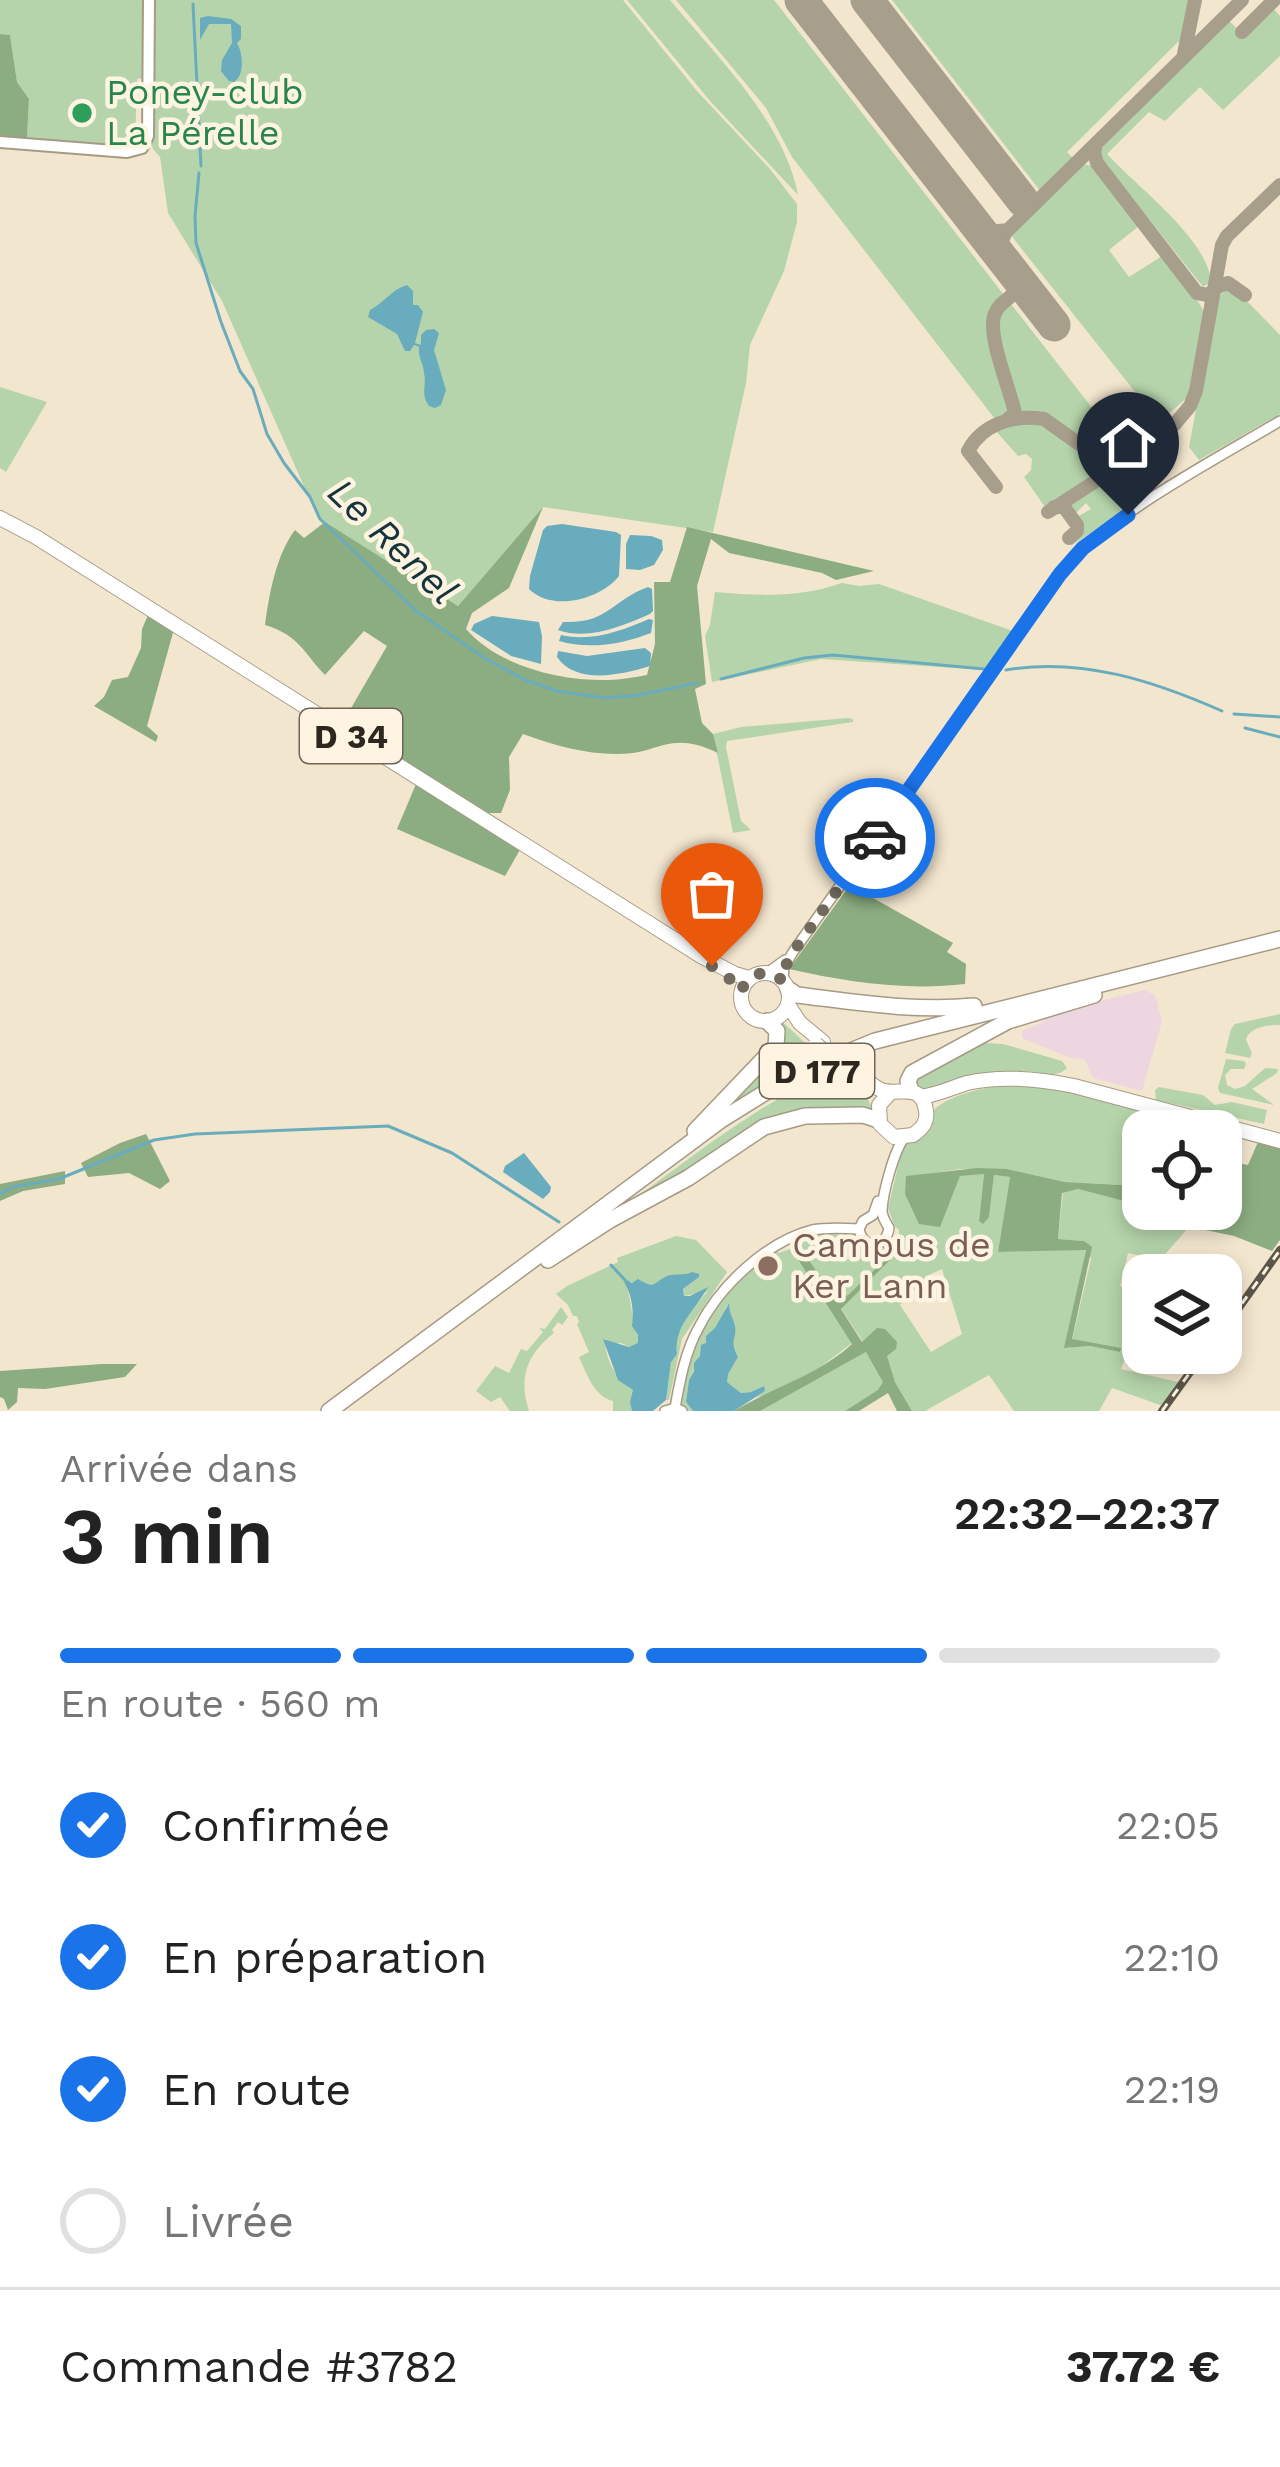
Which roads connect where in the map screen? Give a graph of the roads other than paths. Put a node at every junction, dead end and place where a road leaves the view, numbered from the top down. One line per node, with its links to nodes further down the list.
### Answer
1 (149, 0): 2 (main road)
2 (0, 142)
3 (1280, 421): 6 (street)
4 (0, 518): 9 (main road, D 34)
5 (1280, 939): 7 (highway, D 177)
6 (793, 952): 8 (street); 10 (street)
7 (1158, 972): 10 (highway); 15 (highway); 21 (highway, D 177)
8 (767, 973): 9 (main road); 10 (main road)
9 (745, 985): 11 (main road)
10 (786, 992): 11 (main road); 12 (main road)
11 (771, 1020): 12 (main road); 21 (highway)
12 (819, 1043): 13 (main road, bridge)
13 (853, 1072): 14 (main road); 16 (main road)
14 (890, 1093): 15 (main road); 16 (main road)
15 (919, 1100): 17 (main road); 18 (main road)
16 (879, 1112): 17 (main road); 21 (highway)
17 (897, 1137): 19 (street)
18 (1280, 1141)
19 (878, 1216): 20 (street); 20 (street)
20 (860, 1229): 22 (street)
21 (530, 1267): 23 (highway, D 177); 24 (highway, D 177)
22 (674, 1410)
23 (328, 1411)
24 (341, 1411)

